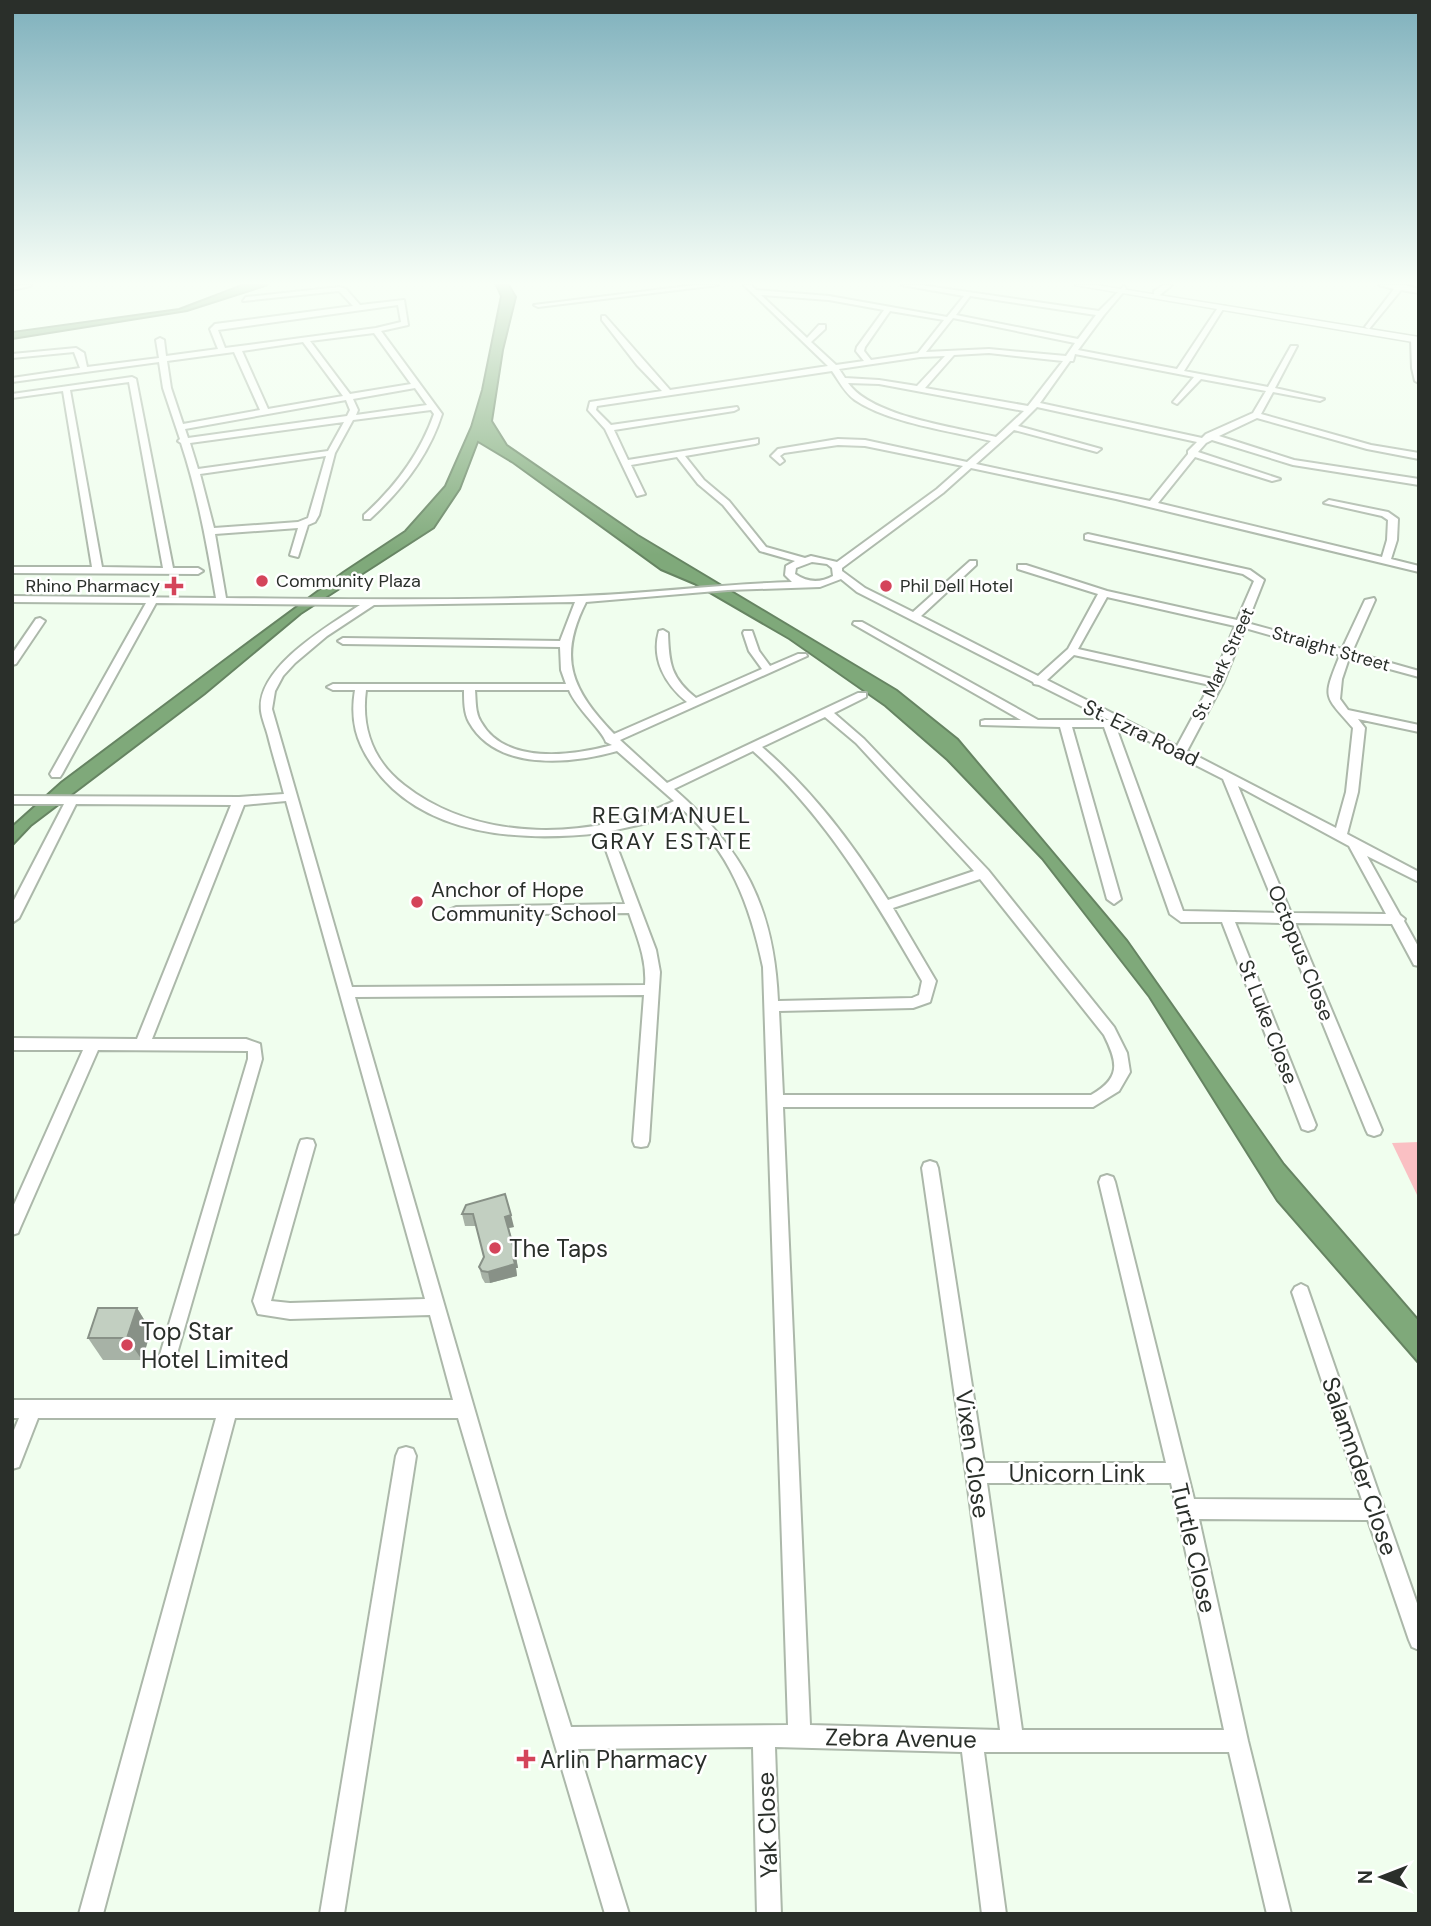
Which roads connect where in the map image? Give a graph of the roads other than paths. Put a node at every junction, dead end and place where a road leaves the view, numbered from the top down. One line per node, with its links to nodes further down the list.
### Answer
1 (46, 375): 13 (street)
2 (166, 375): 30 (street)
3 (249, 375): 27 (street)
4 (331, 375): 21 (street)
5 (409, 375): 15 (street)
6 (651, 375): 19 (street)
7 (788, 375): 19 (street)
8 (839, 375): 14 (street)
9 (932, 375): 17 (street)
10 (1057, 375): 25 (street)
11 (1200, 375): 18 (street); 23 (street)
12 (1279, 375): 18 (street)
13 (12, 380)
14 (842, 380): 17 (street); 34 (street)
15 (416, 385): 21 (street); 24 (street)
16 (66, 388): 20 (street); 64 (street); 66 (street)
17 (919, 389): 25 (street)
18 (1271, 390): 22 (street); 28 (street)
19 (668, 393): 32 (street)
20 (12, 396)
21 (349, 398): 27 (street); 29 (street)
22 (1320, 399)
23 (1177, 402)
24 (433, 407): 29 (street); 51 (street)
25 (1032, 407): 31 (street); 33 (street)
26 (734, 409): 32 (street)
27 (265, 412): 30 (street)
28 (1256, 415): 33 (street); 41 (street)
29 (349, 419): 35 (street); 38 (street)
30 (180, 427): 35 (street)
31 (1012, 427): 34 (street); 37 (street)
32 (609, 428): 43 (street)
33 (1206, 439): 39 (street); 47 (street)
34 (998, 440): 44 (street)
35 (183, 441): 45 (street)
36 (755, 442): 40 (street)
37 (1097, 449)
38 (331, 453): 45 (street); 52 (street)
39 (1191, 453): 46 (street); 50 (street)
40 (678, 454): 43 (street); 58 (street)
41 (1419, 456)
42 (780, 461): 44 (street)
43 (627, 463): 48 (street)
44 (971, 466): 50 (street); 55 (street)
45 (195, 472): 53 (street)
46 (1275, 479)
47 (1419, 482)
48 (640, 494)
49 (1329, 503): 59 (street)
50 (1153, 505): 59 (street)
51 (367, 517)
52 (304, 524): 53 (street); 56 (street)
53 (210, 531): 76 (street)
54 (1088, 537): 85 (street, St. Mark Street)
55 (852, 553): 57 (street); 65 (street)
56 (295, 555)
57 (820, 559): 58 (street); 65 (street)
58 (803, 560): 67 (street)
59 (1386, 561): 63 (street)
60 (973, 563): 82 (street)
61 (1022, 567): 75 (street, Straight Street)
62 (12, 569): 64 (street)
63 (1419, 569)
64 (97, 570): 66 (street)
65 (838, 570): 70 (street); 72 (street)
66 (170, 571): 68 (street)
67 (789, 571): 69 (street); 71 (street)
68 (198, 572)
69 (808, 584): 70 (street); 71 (street)
70 (820, 584): 72 (street)
71 (748, 586): 79 (street)
72 (861, 590): 82 (street, St. Ezra Road)
73 (288, 592): 76 (street)
74 (12, 593): 76 (street)
75 (1104, 593): 85 (street, Straight Street); 90 (street)
76 (221, 596): 78 (street); 81 (street)
77 (12, 599): 78 (street)
78 (152, 599): 114 (street)
79 (582, 599): 81 (street); 89 (street)
80 (1370, 600): 91 (street)
81 (372, 602): 117 (street)
82 (915, 616): 96 (street, St. Ezra Road)
83 (40, 621): 93 (street)
84 (858, 624): 107 (street)
85 (1243, 625): 91 (street, Straight Street); 97 (street, St. Mark Street)
86 (663, 632): 103 (street)
87 (748, 633): 94 (street)
88 (342, 641): 89 (street)
89 (565, 644): 100 (street)
90 (1072, 650): 96 (street); 97 (street)
91 (1346, 653): 95 (street, Straight Street); 105 (street)
92 (802, 656): 94 (street)
93 (12, 662)
94 (768, 670): 103 (street)
95 (1419, 674)
96 (1038, 682): 109 (street, St. Ezra Road)
97 (1217, 683): 113 (street, St. Mark Street)
98 (333, 687): 99 (street)
99 (361, 687): 101 (street); 122 (street)
100 (570, 687): 101 (street); 111 (street)
101 (470, 689): 111 (street)
102 (862, 695): 104 (street)
103 (693, 702): 111 (street)
104 (826, 712): 112 (street); 125 (street)
105 (1345, 713): 110 (street); 123 (street)
106 (985, 723): 107 (street)
107 (1035, 723): 108 (street)
108 (1065, 724): 109 (street); 127 (street)
109 (1116, 724): 113 (street, St. Ezra Road); 132 (street)
110 (1419, 729)
111 (614, 744): 116 (street)
112 (753, 745): 116 (street); 128 (street)
113 (1180, 752): 115 (street, St. Ezra Road)
114 (56, 774)
115 (1228, 776): 123 (street, St. Ezra Road); 133 (street, Octopus Close)
116 (666, 788): 121 (street)
117 (291, 797): 119 (street); 137 (street)
118 (12, 800): 120 (street)
119 (239, 801): 120 (street); 139 (street)
120 (69, 802): 131 (street)
121 (682, 802): 122 (street); 138 (street)
122 (604, 828): 129 (street)
123 (1340, 835): 124 (street, St. Ezra Road)
124 (1354, 845): 126 (street, St. Ezra Road); 134 (street)
125 (983, 873): 128 (street); 142 (street)
126 (1419, 878)
127 (1114, 899)
128 (885, 906): 138 (street)
129 (633, 908): 130 (street); 136 (street)
130 (456, 912)
131 (12, 918)
132 (1227, 918): 133 (street); 143 (street, St Luke Close)
133 (1287, 919): 134 (street); 144 (street, Octopus Close)
134 (1398, 919): 135 (street)
135 (1419, 961)
136 (653, 990): 137 (street); 145 (street)
137 (346, 992): 151 (street)
138 (772, 1006): 142 (street)
139 (143, 1043): 141 (street); 152 (street)
140 (12, 1044): 141 (street)
141 (93, 1044): 149 (street)
142 (774, 1101): 164 (street)
143 (1308, 1125)
144 (1374, 1130)
145 (641, 1141)
146 (307, 1145): 151 (street)
147 (930, 1168): 159 (street, Vixen Close)
148 (1107, 1182): 160 (street, Turtle Close)
149 (12, 1228)
150 (1301, 1292): 162 (street, Salamnder Close)
151 (437, 1307): 156 (street)
152 (168, 1358)
153 (12, 1409): 154 (street)
154 (32, 1409): 155 (street); 158 (street)
155 (228, 1409): 156 (street); 170 (street)
156 (465, 1409): 166 (street)
157 (406, 1456): 171 (street)
158 (12, 1460)
159 (976, 1473): 160 (street, Unicorn Link); 167 (street, Vixen Close)
160 (1177, 1473): 161 (street, Turtle Close)
161 (1187, 1509): 162 (street); 169 (street, Turtle Close)
162 (1376, 1510): 163 (street, Salamnder Close)
163 (1419, 1640)
164 (799, 1736): 165 (street, Zebra Avenue); 168 (street, Zebra Avenue)
165 (764, 1737): 166 (street, Zebra Avenue); 173 (street, Yak Close)
166 (565, 1738): 172 (street)
167 (1012, 1740): 168 (street, Zebra Avenue); 169 (street, Zebra Avenue)
168 (972, 1741): 174 (street)
169 (1237, 1741): 175 (street, Turtle Close)
170 (91, 1914)
171 (332, 1914)
172 (617, 1914)
173 (769, 1914)
174 (995, 1914)
175 (1279, 1914)

